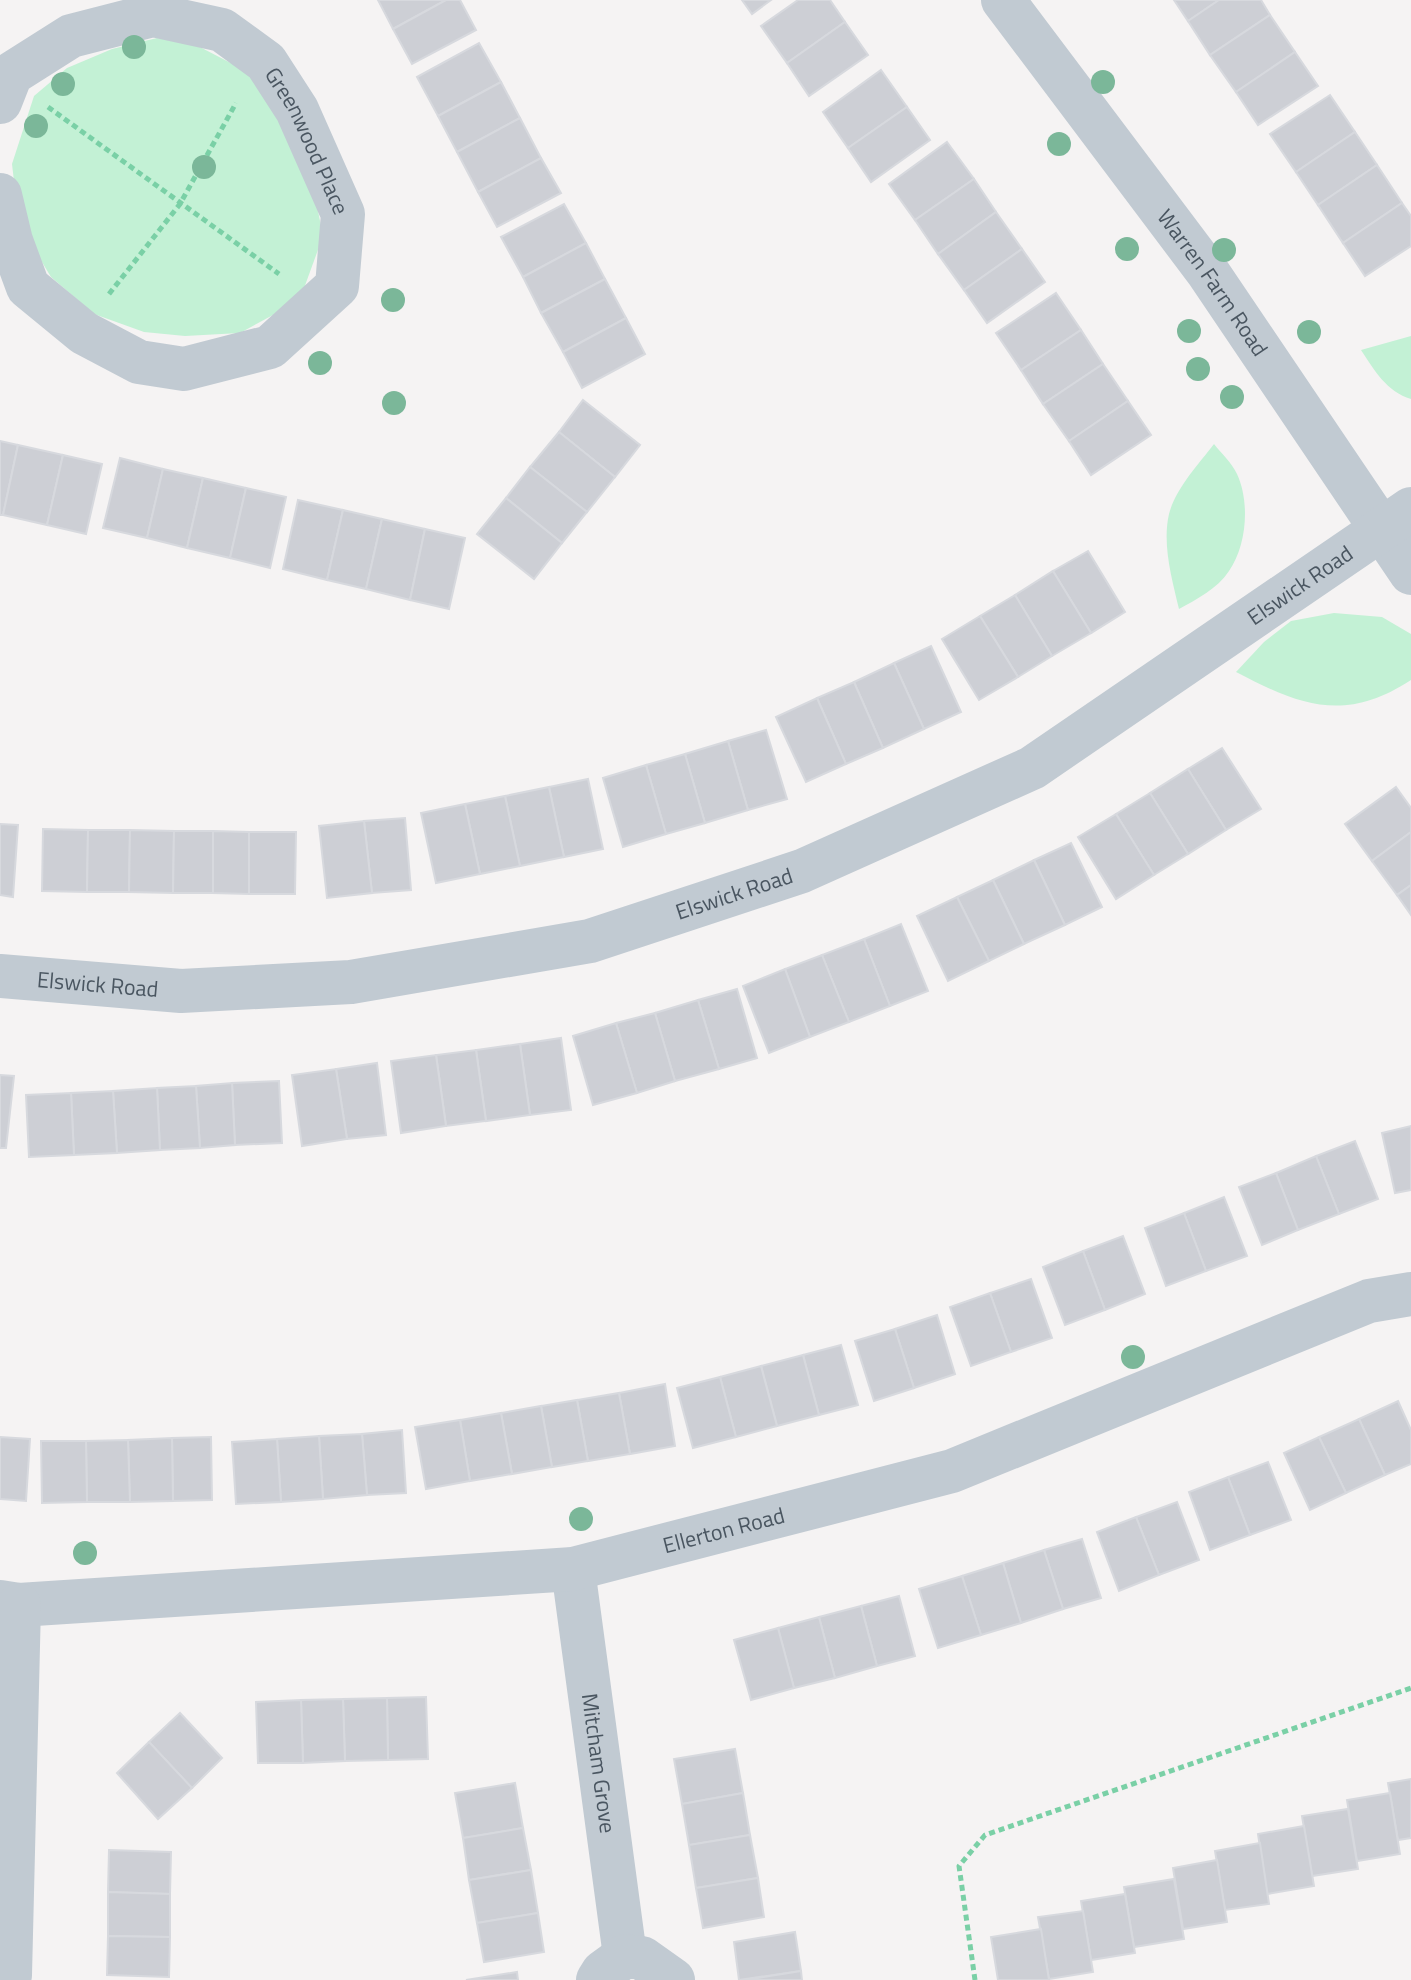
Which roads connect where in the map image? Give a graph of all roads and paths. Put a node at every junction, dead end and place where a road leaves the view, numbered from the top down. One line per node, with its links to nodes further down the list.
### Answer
1 (1003, 0): 9 (street, Warren Farm Road)
2 (4, 80): 5 (street, Greenwood Place)
3 (238, 100): 6 (path)
4 (46, 105): 6 (path)
5 (0, 195)
6 (180, 204): 7 (path); 8 (path)
7 (291, 282)
8 (103, 302)
9 (1396, 520): 10 (street, Warren Farm Road); 11 (street, Elswick Road)
10 (1411, 573)
11 (0, 976)
12 (1411, 1294): 13 (street, Ellerton Road)
13 (573, 1569): 14 (street, Ellerton Road); 16 (street, Mitcham Grove)
14 (9, 1603): 17 (street)
15 (1411, 1688): 19 (path)
16 (612, 1968): 18 (street, Mitcham Grove)
17 (11, 1978)
18 (673, 1980)
19 (975, 1980)

